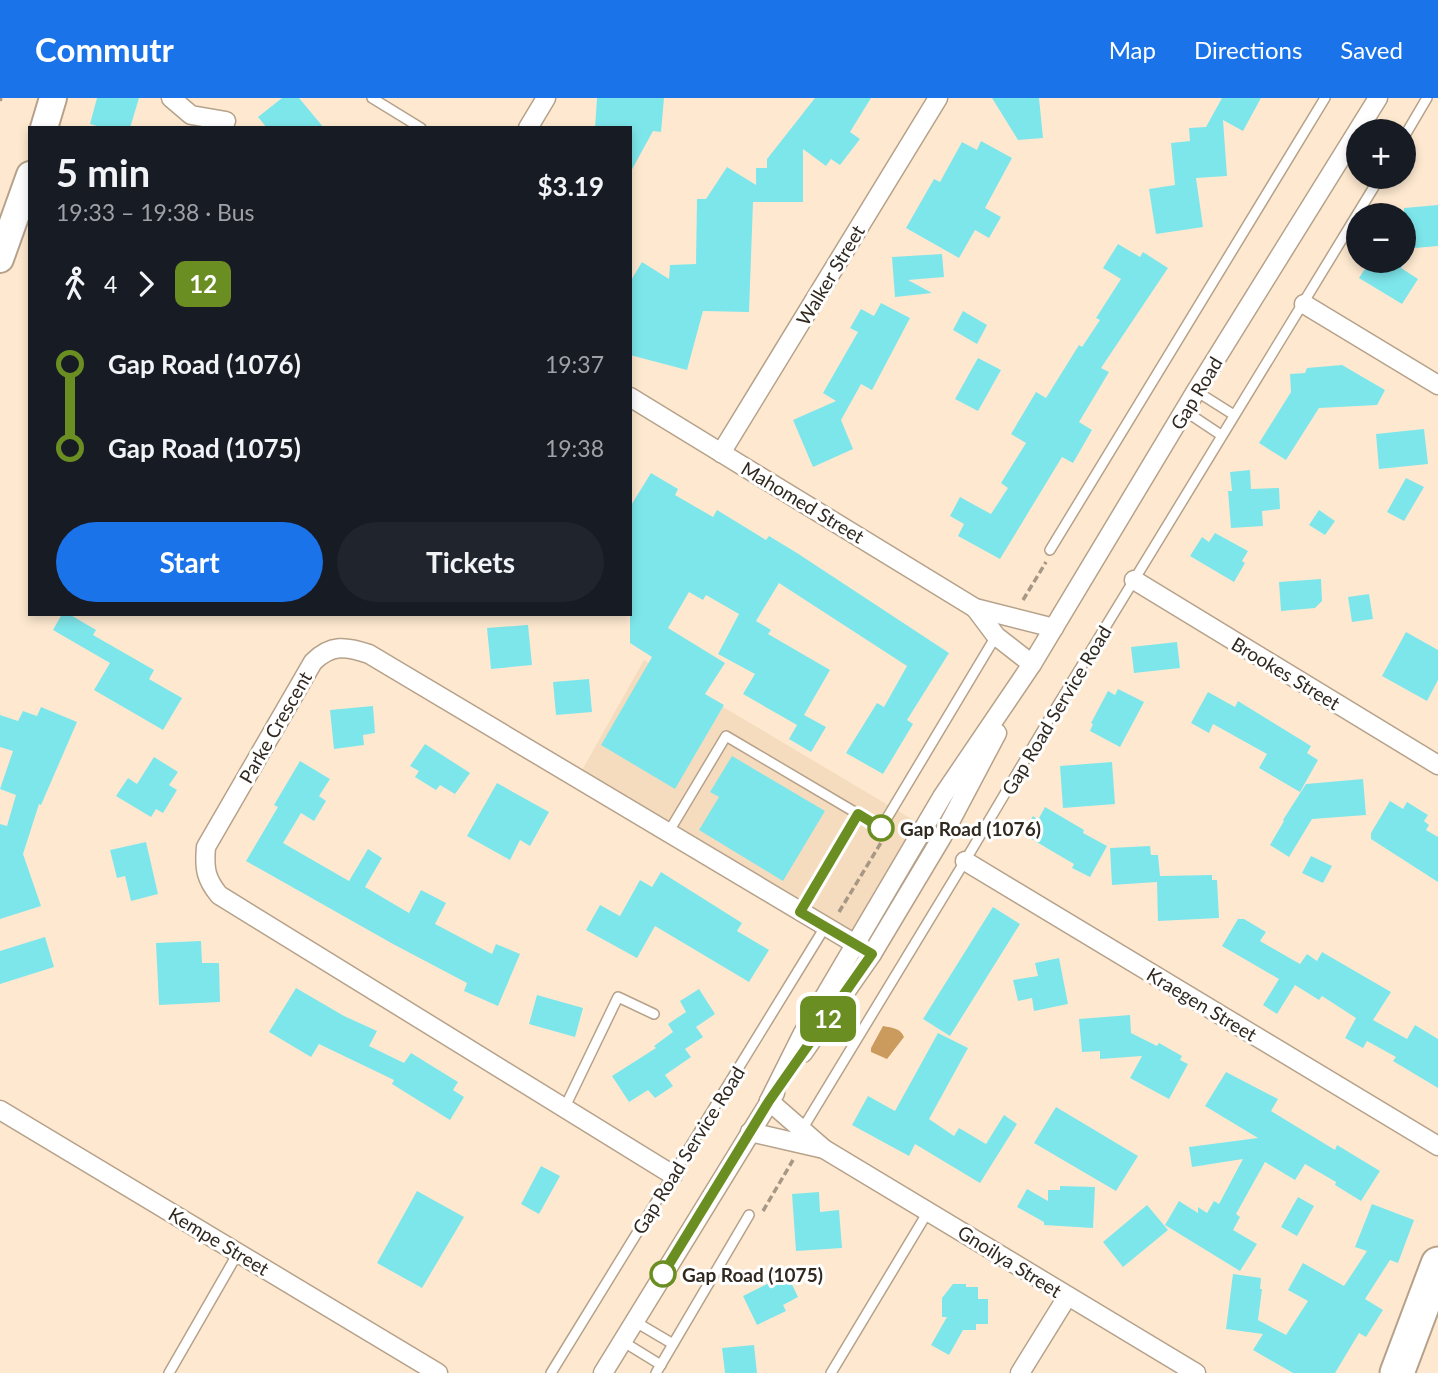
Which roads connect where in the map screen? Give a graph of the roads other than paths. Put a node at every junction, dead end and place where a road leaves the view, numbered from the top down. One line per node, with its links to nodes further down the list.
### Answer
1 (53, 98): 12 (street)
2 (171, 98): 10 (street)
3 (372, 98): 13 (lane)
4 (546, 98): 14 (street)
5 (938, 98): 25 (street, Walker Street)
6 (1325, 98): 26 (lane)
7 (1376, 98): 20 (street, Gap Road)
8 (1427, 98): 9 (lane)
9 (1415, 119)
10 (188, 121): 11 (street)
11 (226, 121)
12 (45, 126)
13 (418, 126)
14 (529, 126)
15 (28, 186): 17 (street)
16 (1373, 189): 18 (lane, Gap Road Service Road)
17 (0, 259)
18 (1304, 304): 19 (street); 23 (lane, Gap Road Service Road)
19 (1438, 385)
20 (1196, 391): 22 (street, Gap Road); 23 (lane)
21 (632, 398): 25 (street, Mahomed Street)
22 (1185, 411): 24 (lane); 30 (street, Gap Road)
23 (1234, 415): 24 (lane, Gap Road Service Road)
24 (1221, 435): 27 (lane, Gap Road Service Road)
25 (722, 453): 28 (street, Mahomed Street)
26 (1050, 550)
27 (1134, 580): 33 (street, Brookes Street); 36 (lane, Gap Road Service Road)
28 (975, 608): 29 (street, Mahomed Street); 31 (street, Mahomed Street)
29 (1010, 617): 30 (street, Mahomed Street); 31 (street)
30 (1054, 628): 32 (street, Gap Road)
31 (996, 636): 32 (street, Mahomed Street); 34 (lane)
32 (1032, 664): 39 (street, Gap Road); 40 (street, Gap Road)
33 (1438, 765)
34 (858, 814): 35 (lane); 37 (lane)
35 (668, 833): 37 (street, Parke Crescent); 43 (street, Parke Crescent)
36 (965, 861): 46 (lane, Gap Road Service Road); 47 (street, Kraegen Street)
37 (800, 912): 38 (street, Parke Crescent)
38 (827, 928): 39 (street, Parke Crescent); 48 (lane, Gap Road Service Road)
39 (854, 944): 40 (street, Parke Crescent); 42 (street, Gap Road)
40 (872, 954): 42 (street, Gap Road)
41 (654, 1014): 43 (lane)
42 (769, 1101): 45 (street, Gap Road); 46 (street, Gnoilya Street)
43 (564, 1109): 48 (street, Parke Crescent)
44 (0, 1110): 51 (street, Kempe Street)
45 (750, 1132): 46 (street); 54 (street, Gap Road)
46 (803, 1136): 49 (street, Gnoilya Street)
47 (1438, 1146)
48 (673, 1175): 60 (lane, Gap Road Service Road)
49 (929, 1210): 53 (street, Gnoilya Street); 62 (lane)
50 (749, 1215): 56 (lane)
51 (238, 1253): 58 (lane); 59 (street, Kempe Street)
52 (1438, 1264): 65 (highway)
53 (1066, 1297): 63 (street); 64 (street, Gnoilya Street)
54 (634, 1321): 55 (street, Gap Road); 56 (lane)
55 (622, 1341): 57 (lane); 61 (street, Gap Road)
56 (673, 1345): 57 (lane)
57 (658, 1369)
58 (169, 1373)
59 (438, 1373)
60 (551, 1373)
61 (603, 1373)
62 (831, 1373)
63 (1020, 1373)
64 (1196, 1373)
65 (1397, 1373)

